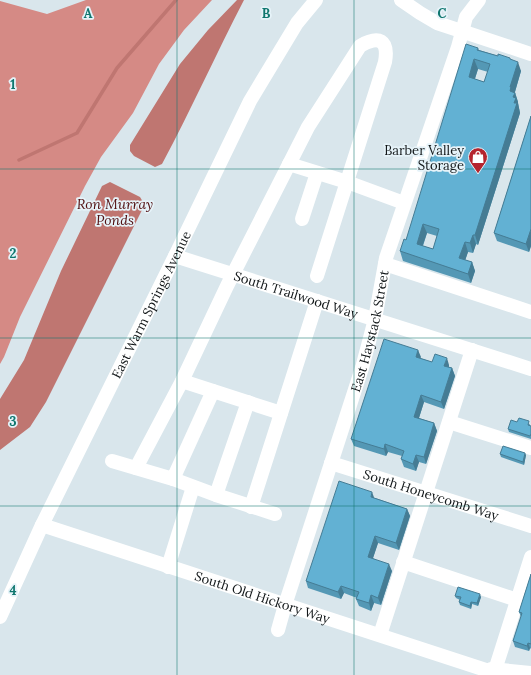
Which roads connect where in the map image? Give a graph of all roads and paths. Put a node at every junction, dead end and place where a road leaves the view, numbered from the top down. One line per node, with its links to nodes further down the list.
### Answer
1 (316, 0): 11 (street, East Warm Springs Avenue)
2 (401, 0): 4 (street)
3 (479, 0): 4 (street, East Haystack Street)
4 (461, 31): 5 (street); 9 (street, East Haystack Street)
5 (531, 54)
6 (289, 164): 7 (street); 8 (street); 13 (street)
7 (317, 173): 8 (street); 10 (street)
8 (348, 182): 9 (street); 14 (street)
9 (404, 203): 12 (street, East Haystack Street)
10 (302, 219)
11 (175, 256): 13 (street, South Trailwood Way); 35 (street, East Warm Springs Avenue)
12 (385, 264): 16 (street); 17 (street, East Haystack Street)
13 (233, 274): 15 (street, South Trailwood Way); 20 (street)
14 (317, 276)
15 (317, 300): 17 (street, South Trailwood Way); 23 (street)
16 (531, 312)
17 (375, 319): 18 (street, South Trailwood Way); 27 (street, East Haystack Street)
18 (472, 350): 19 (street, South Trailwood Way); 24 (street)
19 (531, 369)
20 (182, 381): 21 (street); 28 (street)
21 (213, 391): 22 (street); 29 (street)
22 (248, 402): 23 (street); 32 (street)
23 (281, 413): 33 (street)
24 (449, 422): 25 (street); 31 (street)
25 (531, 448)
26 (112, 461): 28 (street)
27 (331, 463): 31 (street, South Honeycomb Way); 41 (street, East Haystack Street)
28 (136, 468): 29 (street)
29 (173, 479): 30 (street)
30 (193, 487): 32 (street); 39 (street)
31 (426, 493): 36 (street, South Honeycomb Way); 38 (street)
32 (216, 495): 33 (street)
33 (251, 507): 34 (street)
34 (275, 514)
35 (42, 525): 39 (street, South Old Hickory Way); 42 (street, East Warm Springs Avenue)
36 (531, 526)
37 (531, 557): 40 (street)
38 (403, 562): 40 (street); 44 (street)
39 (168, 567): 41 (street, South Old Hickory Way)
40 (517, 600): 45 (street)
41 (285, 605): 43 (street, East Haystack Street); 44 (street, South Old Hickory Way)
42 (0, 616)
43 (278, 630)
44 (380, 635): 45 (street, South Old Hickory Way)
45 (494, 671): 46 (street, South Old Hickory Way)
46 (531, 673)

